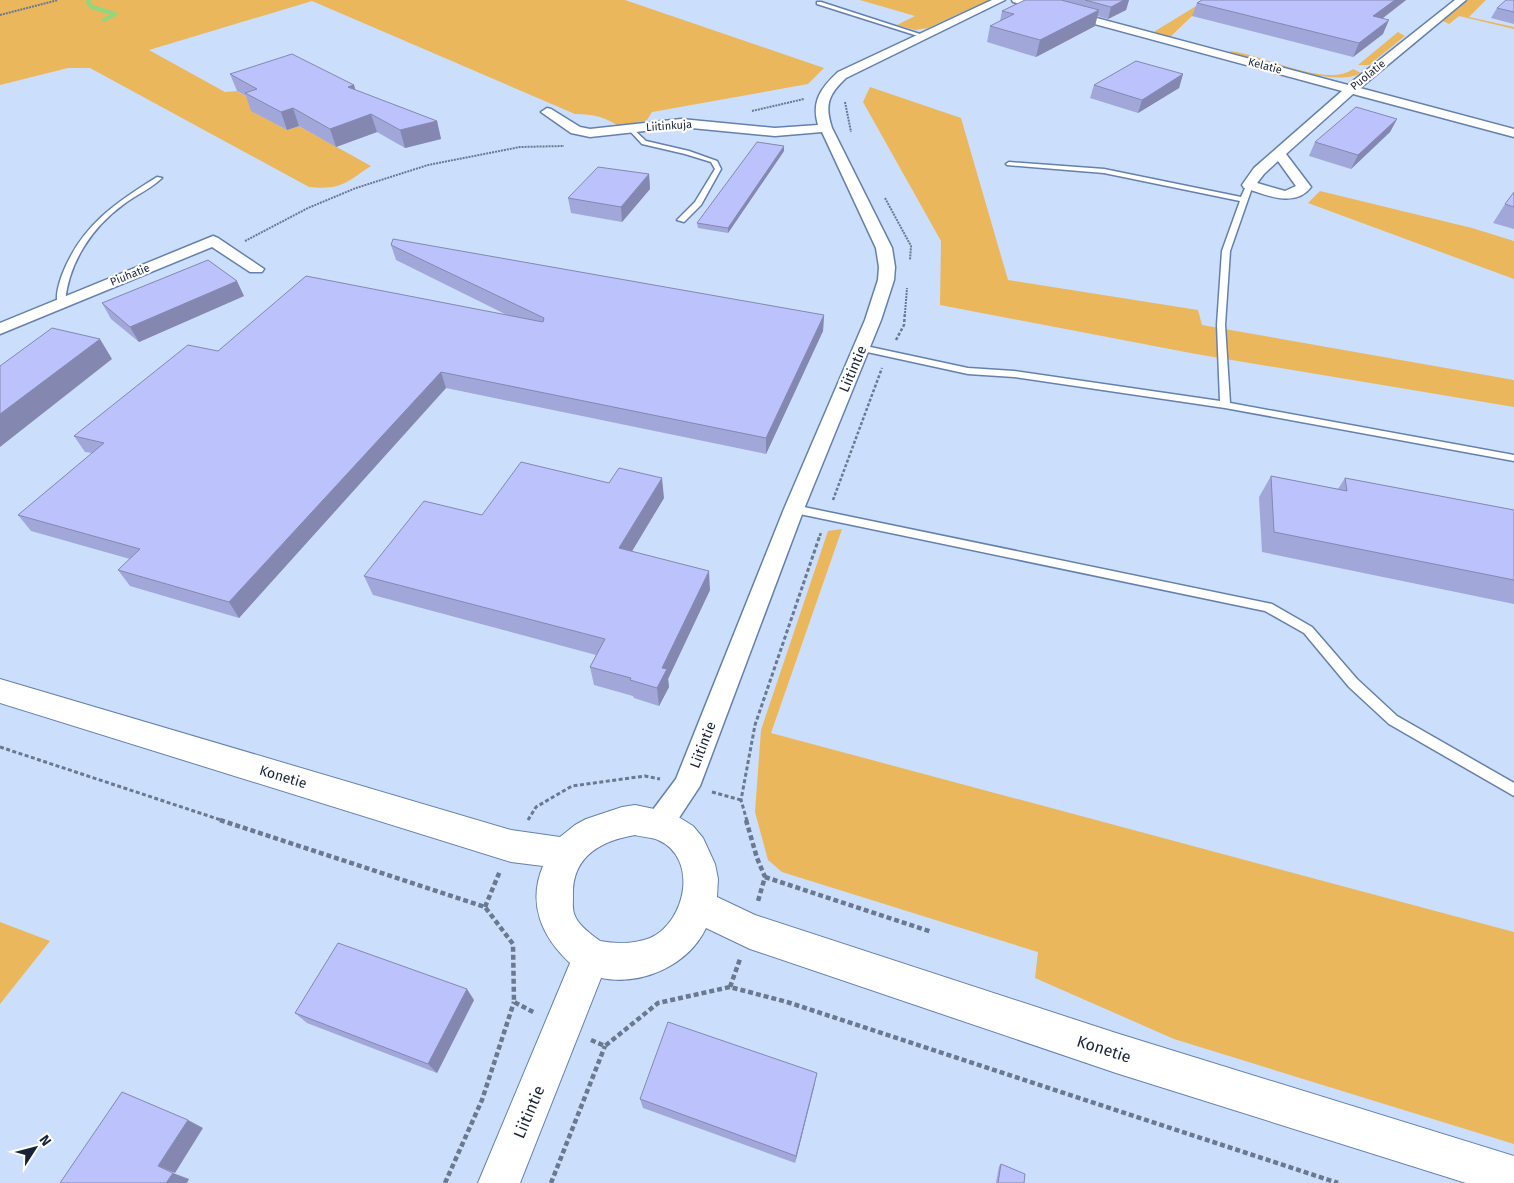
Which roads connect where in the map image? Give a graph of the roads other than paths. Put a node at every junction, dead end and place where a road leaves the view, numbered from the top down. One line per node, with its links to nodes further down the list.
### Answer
1 (827, 0): 5 (lane)
2 (1000, 0): 5 (street)
3 (1017, 0): 6 (street, Kelatie)
4 (1461, 0): 6 (street, Puolatie)
5 (923, 36): 8 (street, Liitintie)
6 (1351, 89): 10 (street, Kelatie); 11 (street, Puolatie)
7 (547, 112): 9 (street, Liitinkuja)
8 (826, 128): 9 (street, Liitinkuja); 20 (street, Liitintie)
9 (631, 129): 16 (lane)
10 (1514, 133)
11 (1279, 154): 14 (street, Puolatie); 14 (street)
12 (1009, 164): 15 (lane)
13 (160, 178): 18 (lane)
14 (1250, 185): 15 (lane)
15 (1244, 200): 21 (lane)
16 (681, 220)
17 (256, 269): 18 (street, Piuhatie)
18 (61, 304): 19 (street, Piuhatie)
19 (0, 329)
20 (861, 348): 21 (lane); 23 (street, Liitintie)
21 (1225, 405): 22 (lane)
22 (1514, 458)
23 (794, 509): 25 (lane); 26 (street, Liitintie)
24 (0, 691): 27 (street, Konetie)
25 (1514, 790)
26 (659, 824): 27 (street); 28 (street)
27 (568, 854): 29 (street)
28 (698, 906): 29 (street); 30 (street, Konetie)
29 (590, 956): 31 (street, Liitintie)
30 (1514, 1177)
31 (499, 1183)

